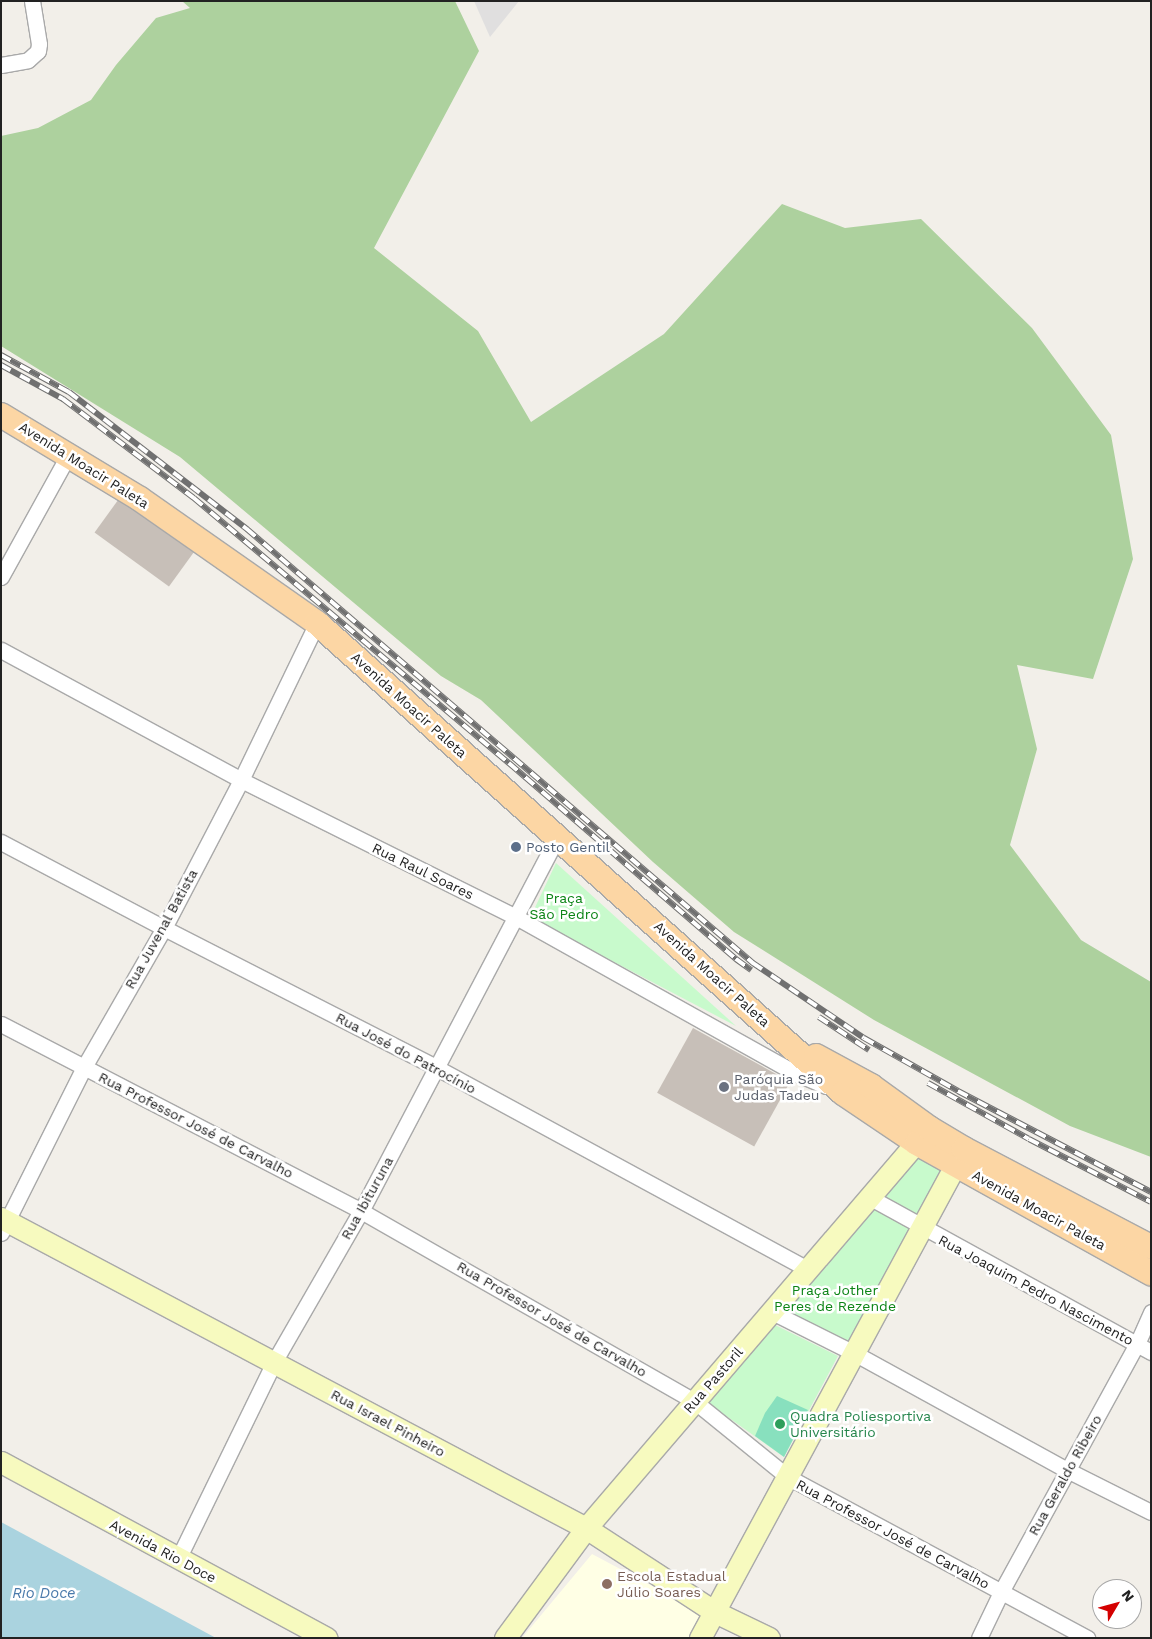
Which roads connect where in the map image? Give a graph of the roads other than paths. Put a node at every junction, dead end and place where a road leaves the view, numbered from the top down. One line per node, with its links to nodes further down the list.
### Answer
1 (32, 1): 2 (street)
2 (1, 65)
3 (1, 415): 4 (main road, Avenida Moacir Paleta)
4 (69, 454): 5 (street); 6 (main road, Avenida Moacir Paleta)
5 (1, 577)
6 (317, 623): 8 (street, Rua Juvenal Batista); 9 (main road, Avenida Moacir Paleta)
7 (1, 650): 8 (street, Rua Raul Soares)
8 (241, 780): 11 (street, Rua Raul Soares); 12 (street, Rua Juvenal Batista)
9 (557, 837): 11 (street, Rua Ibituruna); 14 (main road, Avenida Moacir Paleta)
10 (1, 842): 12 (street, Rua José do Patrocínio)
11 (516, 917): 16 (street, Rua Ibituruna); 17 (street, Rua Raul Soares)
12 (164, 928): 15 (street, Rua Juvenal Batista); 16 (street, Rua José do Patrocínio)
13 (1, 1024): 15 (street, Rua Professor José de Carvalho)
14 (784, 1038): 17 (main road, Avenida Moacir Paleta); 18 (main road, Avenida Moacir Paleta)
15 (84, 1067): 21 (street, Rua Professor José de Carvalho); 22 (street, Rua Juvenal Batista)
16 (437, 1068): 21 (street, Rua Ibituruna); 25 (street, Rua José do Patrocínio)
17 (843, 1094): 18 (main road, Avenida Moacir Paleta)
18 (923, 1135): 19 (main road, Avenida Moacir Paleta); 20 (street, Rua Pastoril)
19 (960, 1156): 23 (street); 24 (main road, Avenida Moacir Paleta); 26 (main road, Avenida Moacir Paleta)
20 (869, 1197): 23 (street, Rua Joaquim Pedro Nascimento); 25 (street, Rua Pastoril)
21 (361, 1211): 32 (street, Rua Ibituruna); 33 (street, Rua Professor José de Carvalho)
22 (3, 1224): 32 (street, Rua Israel Pinheiro)
23 (922, 1228): 29 (street, Rua Joaquim Pedro Nascimento); 31 (street)
24 (1151, 1247)
25 (807, 1269): 27 (street, Rua Pastoril)
26 (1151, 1273)
27 (772, 1312): 31 (street); 33 (street, Rua Pastoril)
28 (1151, 1312): 29 (street, Rua Geraldo Ribeiro)
29 (1137, 1344): 30 (street, Rua Joaquim Pedro Nascimento); 35 (street, Rua Geraldo Ribeiro)
30 (1151, 1352)
31 (854, 1353): 35 (street); 36 (street)
32 (274, 1362): 38 (street, Rua Israel Pinheiro); 39 (street, Rua Ibituruna)
33 (694, 1401): 36 (street, Rua Professor José de Carvalho); 38 (street, Rua Pastoril)
34 (1, 1462): 39 (street, Avenida Rio Doce)
35 (1067, 1470): 37 (street); 40 (street, Rua Geraldo Ribeiro)
36 (788, 1478): 40 (street, Rua Professor José de Carvalho); 41 (street)
37 (1151, 1512)
38 (586, 1528): 41 (street, Rua Israel Pinheiro); 43 (street, Rua Pastoril)
39 (178, 1559): 42 (street, Avenida Rio Doce)
40 (1001, 1592): 46 (street, Rua Geraldo Ribeiro); 47 (street, Rua Professor José de Carvalho)
41 (715, 1612): 44 (street); 45 (street, Rua Israel Pinheiro)
42 (326, 1638)
43 (505, 1638)
44 (700, 1638)
45 (769, 1638)
46 (979, 1638)
47 (1087, 1638)

